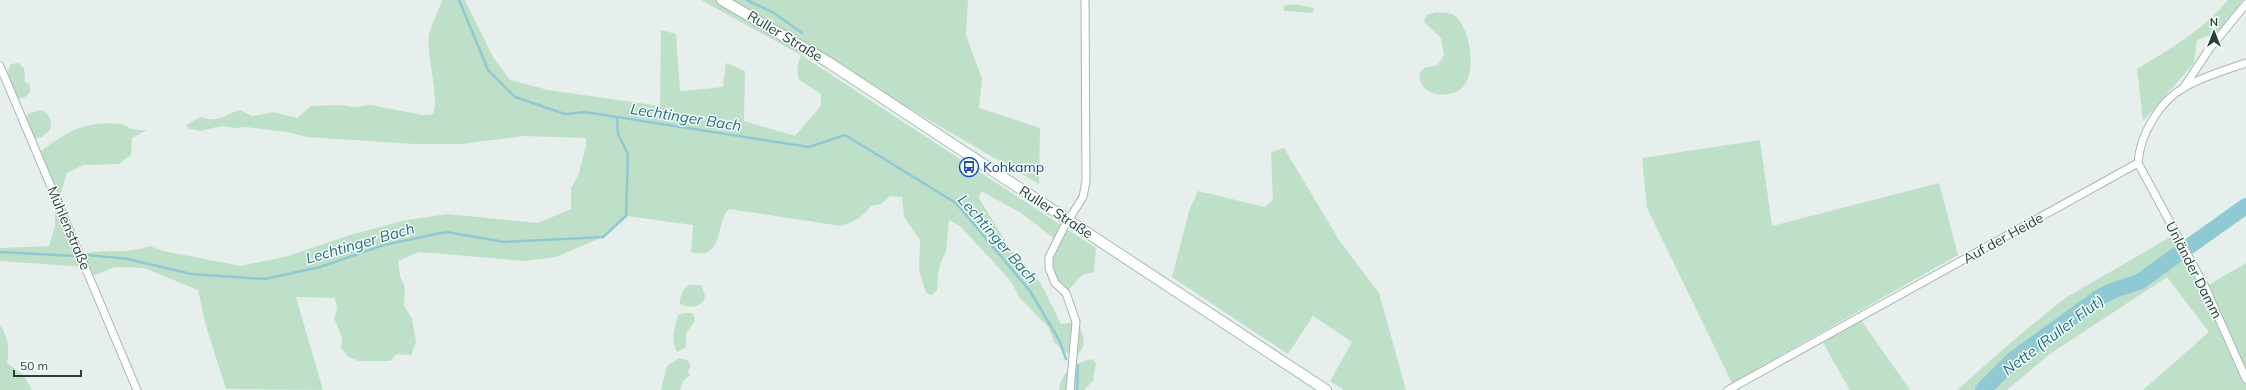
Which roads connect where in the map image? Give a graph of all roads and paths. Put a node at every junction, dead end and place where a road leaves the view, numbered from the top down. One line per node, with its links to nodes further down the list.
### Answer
1 (722, 0): 8 (main road, Ruller Straße)
2 (1085, 0): 8 (street)
3 (2246, 4): 6 (street)
4 (2246, 63): 6 (street)
5 (0, 66): 10 (street, Mühlenstraße)
6 (2184, 87): 7 (street)
7 (2138, 163): 9 (street, Unländer Damm); 13 (street, Auf der Heide)
8 (1069, 219): 11 (street); 12 (main road, Ruller Straße)
9 (2246, 379)
10 (137, 390)
11 (1070, 390)
12 (1326, 390)
13 (1728, 390)

